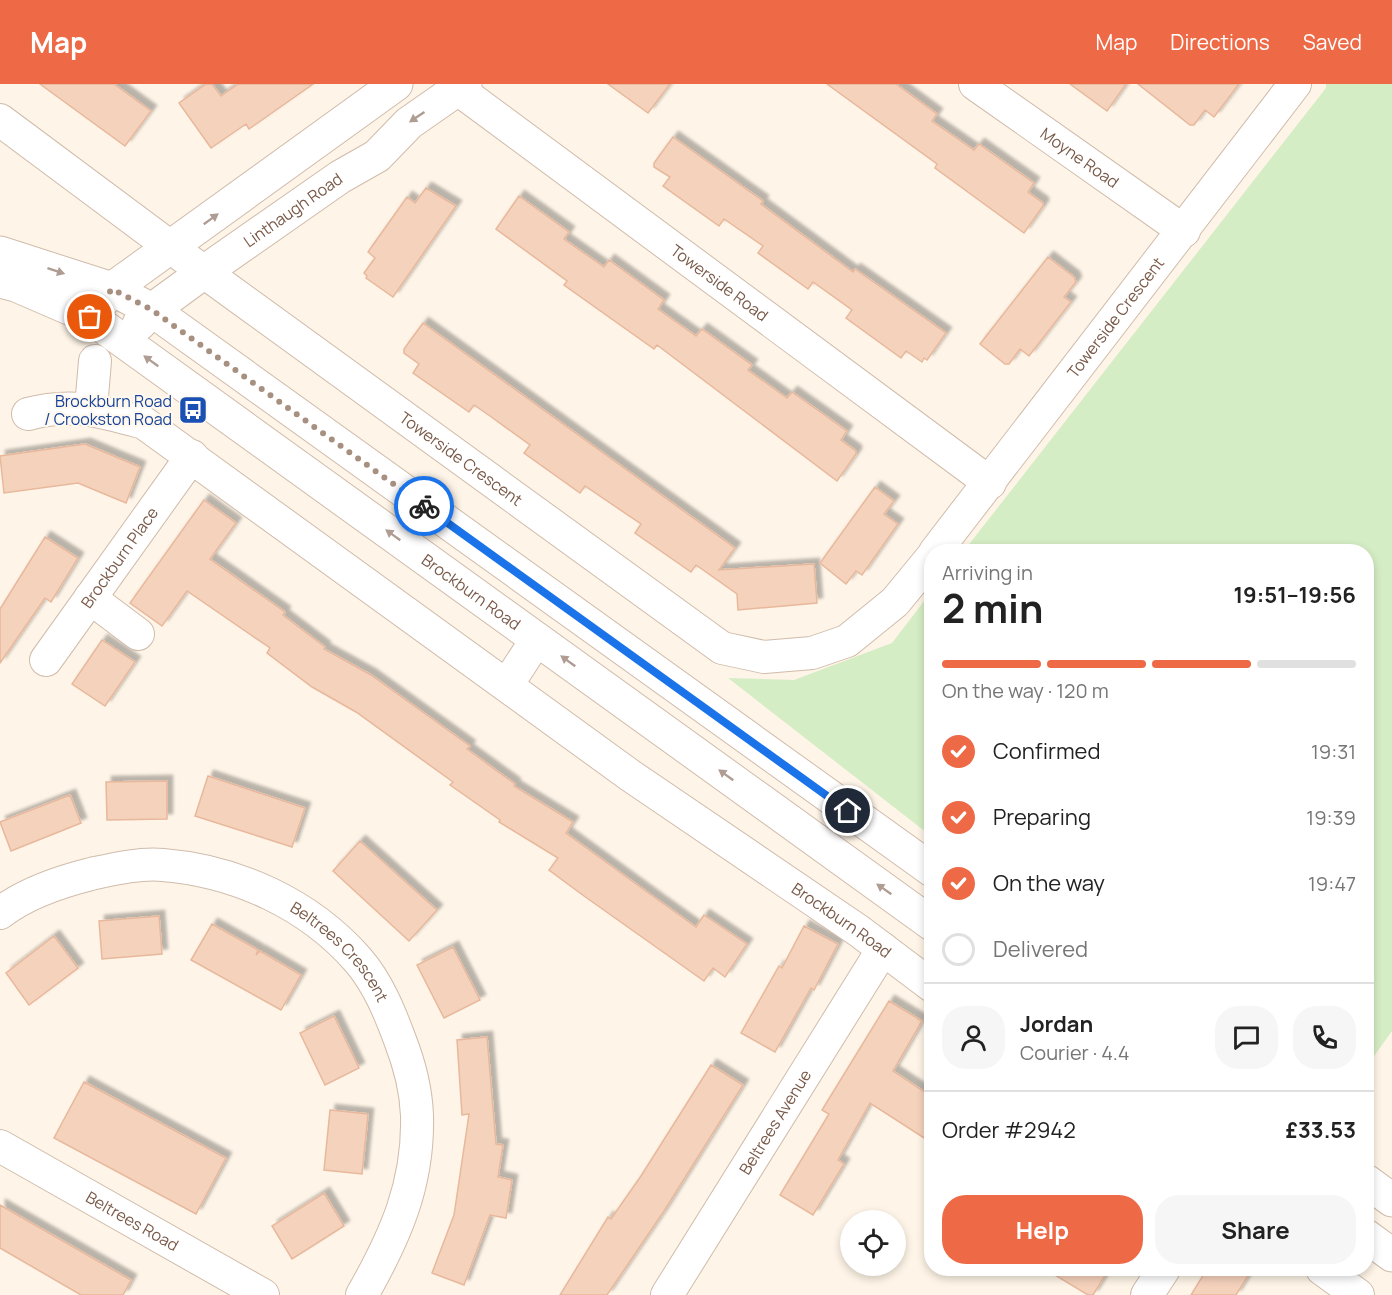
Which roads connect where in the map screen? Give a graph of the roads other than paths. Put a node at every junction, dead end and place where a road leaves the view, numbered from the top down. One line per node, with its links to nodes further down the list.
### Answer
1 (396, 84): 7 (street, one-way to 1)
2 (975, 84): 6 (street, Moyne Road)
3 (1295, 84): 6 (street, Towerside Crescent)
4 (458, 86): 9 (street, Linthaugh Road, one-way to 9); 19 (street, Towerside Road)
5 (0, 120): 7 (street, Towerside Crescent)
6 (1184, 231): 19 (street, Towerside Crescent)
7 (171, 247): 9 (street, Towerside Crescent); 11 (street)
8 (0, 253): 11 (street, one-way to 11)
9 (204, 272): 12 (street, Linthaugh Road); 21 (street, Towerside Crescent)
10 (0, 281): 13 (street, Brockburn Road)
11 (112, 289): 12 (street); 13 (street)
12 (152, 310): 14 (street, Linthaugh Road); 27 (street)
13 (90, 317): 14 (street, Brockburn Road)
14 (123, 341): 24 (street, Brockburn Road, one-way to 14)
15 (95, 361): 16 (street)
16 (90, 408): 17 (street, Brockburn Road); 18 (street, Brockburn Road)
17 (28, 414)
18 (192, 456): 22 (street, Brockburn Place); 26 (street, Brockburn Road)
19 (990, 483): 20 (street, Towerside Crescent)
20 (941, 544)
21 (924, 567)
22 (90, 598): 23 (street); 25 (street, Brockburn Place)
23 (138, 634)
24 (537, 639): 26 (street); 29 (street, Brockburn Road, one-way to 24)
25 (46, 660)
26 (507, 685): 30 (street, Brockburn Road)
27 (924, 864)
28 (0, 914): 40 (street, Beltrees Crescent)
29 (924, 918)
30 (883, 949): 31 (street, Brockburn Road); 41 (street, Beltrees Avenue)
31 (924, 980)
32 (0, 1146): 39 (street, Beltrees Road)
33 (1374, 1188): 34 (street)
34 (1392, 1200)
35 (1374, 1242): 36 (street)
36 (1392, 1255)
37 (1159, 1276): 42 (street)
38 (1332, 1276): 43 (street)
39 (263, 1295)
40 (362, 1295)
41 (667, 1295)
42 (1147, 1295)
43 (1358, 1295)

